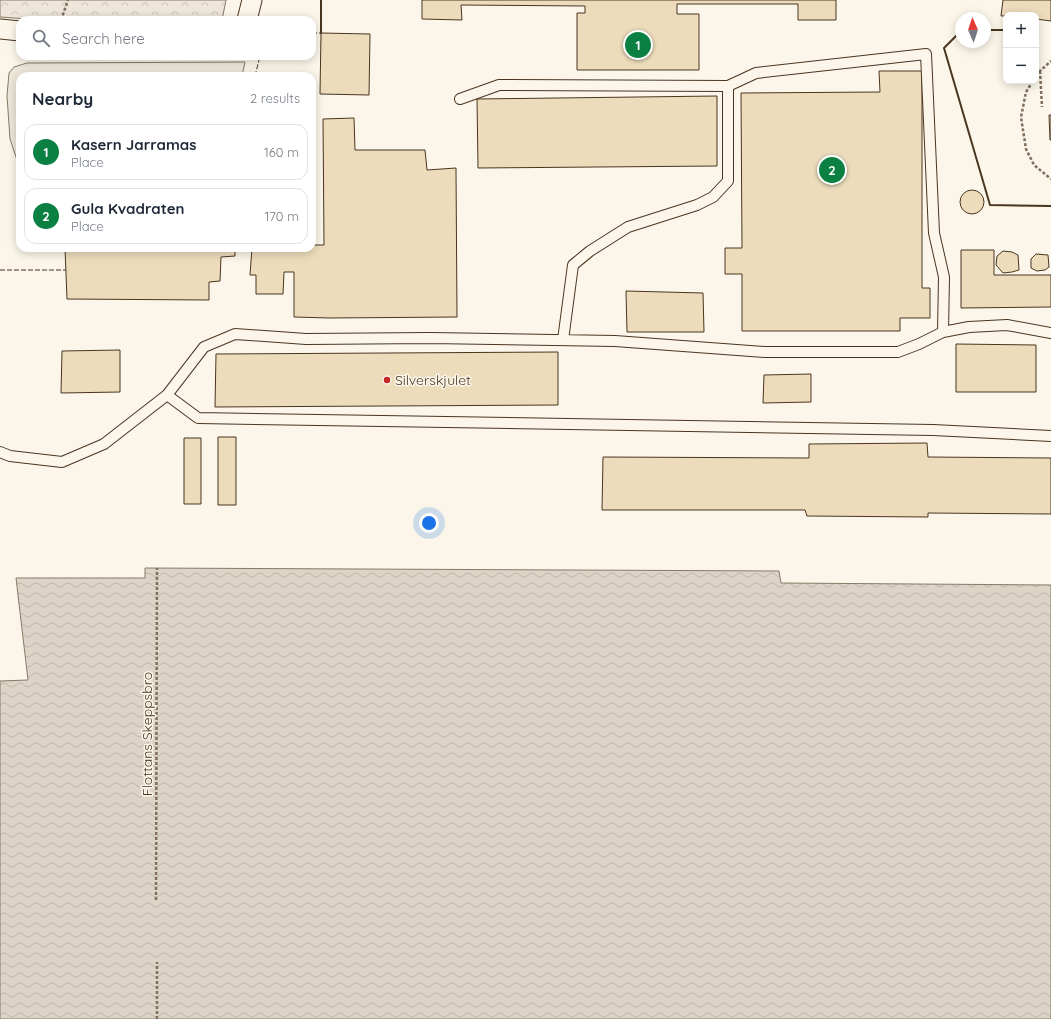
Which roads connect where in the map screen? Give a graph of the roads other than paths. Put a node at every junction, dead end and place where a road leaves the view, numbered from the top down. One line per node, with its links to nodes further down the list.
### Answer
1 (252, 0): 2 (street)
2 (248, 16)
3 (0, 29): 4 (street)
4 (16, 31)
5 (728, 86): 6 (lane); 7 (lane); 9 (lane)
6 (460, 99)
7 (943, 332): 8 (lane); 9 (lane)
8 (1051, 333)
9 (563, 340): 10 (lane)
10 (167, 395): 11 (lane); 12 (lane)
11 (1051, 436)
12 (0, 452)

